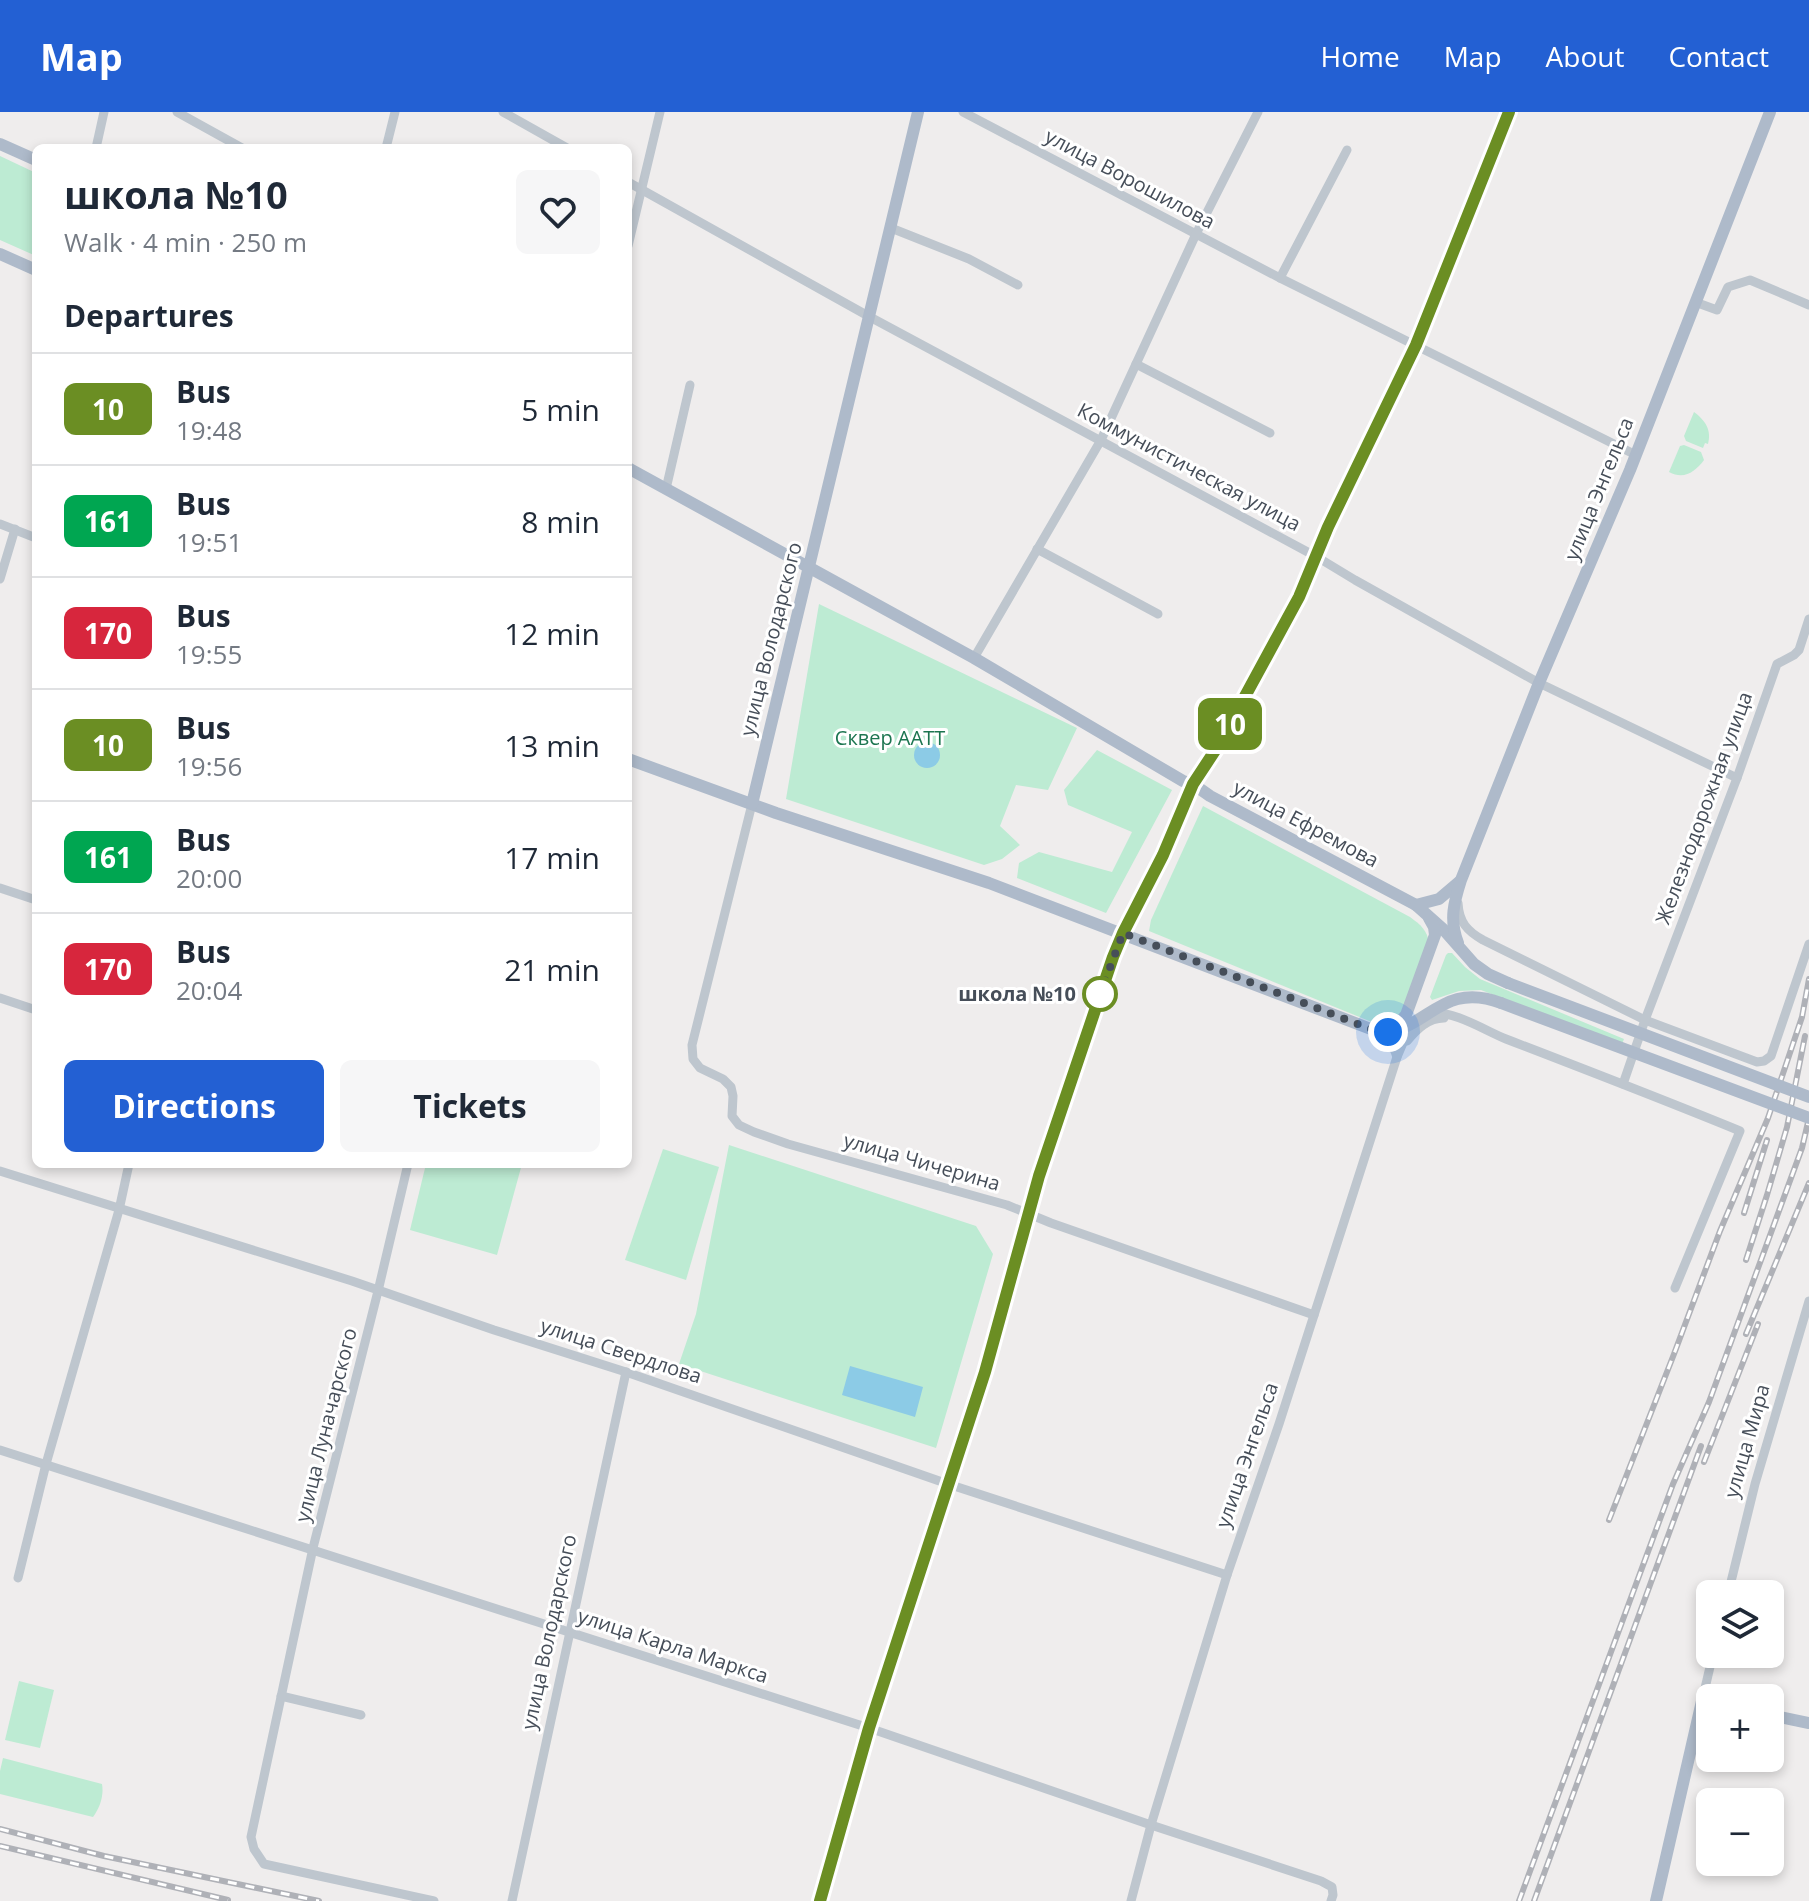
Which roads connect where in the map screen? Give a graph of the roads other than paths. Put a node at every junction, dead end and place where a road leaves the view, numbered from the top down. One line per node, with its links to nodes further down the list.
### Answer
1 (104, 112): 12 (street)
2 (177, 112): 13 (street)
3 (395, 112): 14 (street)
4 (503, 112): 15 (street)
5 (660, 112): 19 (street)
6 (918, 112): 20 (main road, улица Володарского)
7 (963, 112): 22 (street, улица Ворошилова)
8 (1258, 112): 22 (street)
9 (1508, 112): 30 (street)
10 (1770, 112): 27 (main road, улица Энгельса)
11 (0, 144): 17 (main road)
12 (97, 144)
13 (235, 144)
14 (387, 144)
15 (560, 144)
16 (1347, 150): 25 (street)
17 (32, 158)
18 (632, 184): 19 (street, Коммунистическая улица)
19 (643, 190): 21 (street); 29 (street, Коммунистическая улица)
20 (891, 228): 26 (street); 29 (main road, улица Володарского)
21 (632, 231)
22 (1196, 234): 25 (street, улица Ворошилова); 31 (street)
23 (0, 254): 24 (main road)
24 (32, 268)
25 (1280, 278): 30 (street, улица Ворошилова)
26 (1018, 285)
27 (1695, 302): 28 (street); 35 (main road, улица Энгельса)
28 (1809, 305)
29 (870, 317): 34 (street, Коммунистическая улица); 43 (main road, улица Володарского)
30 (1416, 345): 35 (street, улица Ворошилова); 42 (street)
31 (1136, 364): 33 (street); 34 (street)
32 (690, 385): 37 (street)
33 (1270, 433)
34 (1101, 440): 41 (street); 42 (street, Коммунистическая улица)
35 (1636, 455): 48 (main road, улица Энгельса)
36 (632, 470): 37 (main road, улица Ефремова)
37 (666, 489): 43 (main road, улица Ефремова)
38 (0, 524): 39 (street)
39 (15, 529): 40 (street); 44 (street)
40 (32, 536)
41 (1037, 549): 45 (street); 47 (street)
42 (1317, 557): 48 (street, Коммунистическая улица); 51 (street)
43 (809, 566): 47 (main road, улица Ефремова); 52 (main road, улица Володарского)
44 (0, 579)
45 (1158, 614)
46 (1809, 619): 50 (street, Железнодорожная улица)
47 (974, 658): 51 (main road, улица Ефремова)
48 (1539, 683): 50 (street, Коммунистическая улица); 53 (main road, улица Энгельса)
49 (632, 760): 52 (main road)
50 (1737, 778): 63 (street, Железнодорожная улица)
51 (1193, 784): 56 (main road, улица Ефремова); 57 (main road)
52 (752, 804): 57 (main road); 68 (street, улица Володарского)
53 (1461, 880): 56 (main road); 59 (main road, улица Энгельса); 63 (street)
54 (0, 888): 55 (street)
55 (32, 899)
56 (1418, 906): 59 (main road, улица Ефремова); 66 (main road)
57 (1123, 933): 66 (main road); 76 (main road)
58 (1809, 944): 63 (street)
59 (1460, 949): 70 (main road, улица Ефремова, bridge)
60 (0, 998): 61 (street)
61 (32, 1009)
62 (1424, 1016): 64 (main road); 65 (street); 71 (main road, bridge)
63 (1645, 1020): 69 (street, Железнодорожная улица)
64 (1411, 1024): 66 (main road); 67 (street, улица Энгельса)
65 (1480, 1028): 67 (street); 69 (street)
66 (1382, 1031): 67 (street)
67 (1397, 1057): 80 (street, улица Энгельса)
68 (693, 1059): 76 (street, улица Чичерина)
69 (1623, 1084): 77 (street)
70 (1809, 1097)
71 (1809, 1118)
72 (128, 1168): 75 (street)
73 (407, 1168): 78 (street, улица Луначарского)
74 (0, 1171): 75 (street, улица Свердлова)
75 (119, 1210): 78 (street, улица Свердлова); 83 (street)
76 (1029, 1214): 80 (street, улица Чичерина); 84 (main road)
77 (1675, 1288)
78 (378, 1291): 81 (street, улица Свердлова); 85 (street, улица Луначарского)
79 (1809, 1301): 88 (street, улица Мира)
80 (1314, 1315): 86 (street, улица Энгельса)
81 (626, 1372): 84 (street, улица Свердлова); 89 (street, улица Володарского)
82 (0, 1450): 83 (street, улица Карла Маркса)
83 (46, 1464): 85 (street, улица Карла Маркса); 87 (street)
84 (948, 1484): 86 (street, улица Свердлова); 94 (main road)
85 (313, 1548): 89 (street, улица Карла Маркса); 90 (street, улица Луначарского)
86 (1227, 1575): 96 (street, улица Энгельса)
87 (18, 1578)
88 (1731, 1580)
89 (569, 1631): 94 (street, улица Карла Маркса); 98 (street, улица Володарского)
90 (281, 1696): 91 (street); 97 (street, улица Луначарского)
91 (361, 1715)
92 (1784, 1718): 93 (main road)
93 (1809, 1723)
94 (869, 1728): 96 (street, улица Карла Маркса); 99 (main road)
95 (1696, 1742): 102 (main road)
96 (1151, 1825): 100 (street, улица Энгельса); 101 (street, улица Карла Маркса)
97 (434, 1901)
98 (512, 1901)
99 (820, 1901)
100 (1131, 1901)
101 (1331, 1901)
102 (1656, 1901)

